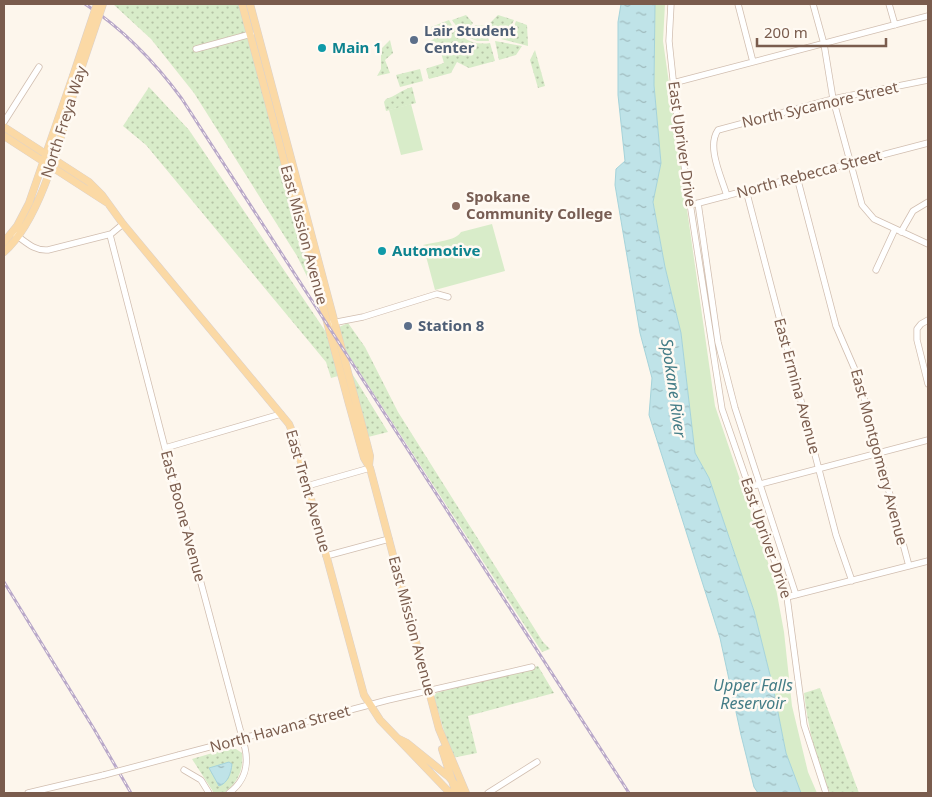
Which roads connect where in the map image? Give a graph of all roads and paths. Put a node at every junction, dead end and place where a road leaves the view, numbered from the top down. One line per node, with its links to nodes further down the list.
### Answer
1 (97, 4): 16 (main road, North Freya Way, bridge)
2 (103, 4): 16 (main road, North Freya Way, bridge)
3 (242, 4): 11 (main road, East Mission Avenue)
4 (250, 4): 45 (main road, East Mission Avenue)
5 (671, 4): 18 (street, East Upriver Drive)
6 (738, 4): 14 (street)
7 (813, 4): 12 (street)
8 (889, 4): 10 (street)
9 (928, 16): 10 (street)
10 (895, 25): 12 (street)
11 (250, 34): 13 (street); 45 (main road, East Mission Avenue)
12 (824, 44): 14 (street); 20 (street)
13 (196, 49)
14 (753, 62): 18 (street)
15 (39, 68): 22 (street)
16 (75, 77): 19 (main road, North Freya Way); 21 (main road, North Freya Way)
17 (928, 80): 20 (street, North Sycamore Street)
18 (673, 83): 33 (street, East Upriver Drive)
19 (68, 89): 21 (main road); 26 (main road, North Freya Way)
20 (832, 99): 27 (street); 30 (street, North Sycamore Street)
21 (65, 120): 26 (main road, North Freya Way)
22 (4, 122)
23 (4, 127): 26 (main road, East Trent Avenue)
24 (4, 136): 26 (main road, East Trent Avenue)
25 (928, 143): 27 (street, North Rebecca Street)
26 (48, 159): 34 (main road, East Trent Avenue); 37 (main road, North Freya Way)
27 (849, 163): 28 (street, North Rebecca Street); 35 (street)
28 (796, 177): 29 (street, North Rebecca Street); 51 (street, East Montgomery Avenue)
29 (746, 190): 30 (street, North Rebecca Street); 53 (street, East Ermina Avenue)
30 (726, 196): 32 (street, North Rebecca Street)
31 (928, 202): 36 (street)
32 (698, 203): 33 (street, North Rebecca Street); 46 (street, East Upriver Drive)
33 (690, 205): 46 (street, East Upriver Drive)
34 (123, 224): 38 (street); 48 (main road, East Trent Avenue)
35 (895, 229): 36 (street); 42 (street)
36 (902, 232): 40 (street)
37 (15, 235): 38 (street); 39 (main road); 41 (main road)
38 (110, 235): 50 (street, East Boone Avenue)
39 (4, 242)
40 (928, 244)
41 (4, 252)
42 (876, 270)
43 (448, 296): 45 (street)
44 (928, 320): 47 (street)
45 (331, 323): 52 (main road, East Mission Avenue)
46 (715, 342): 54 (street, East Upriver Drive); 56 (street, East Upriver Drive)
47 (928, 384)
48 (281, 414): 50 (street); 55 (main road, East Trent Avenue)
49 (928, 440): 51 (street)
50 (164, 448): 68 (street, East Boone Avenue)
51 (878, 453): 53 (street); 60 (street, East Montgomery Avenue)
52 (370, 467): 55 (street); 57 (main road, East Mission Avenue)
53 (819, 469): 54 (street); 61 (street, East Ermina Avenue)
54 (761, 484): 56 (street); 62 (street, East Upriver Drive)
55 (307, 486): 58 (main road, East Trent Avenue)
56 (749, 487): 63 (street, East Upriver Drive)
57 (389, 539): 58 (street); 65 (main road, East Mission Avenue)
58 (326, 556): 66 (main road, East Trent Avenue)
59 (928, 561): 60 (street)
60 (909, 566): 61 (street)
61 (852, 581): 62 (street)
62 (796, 594): 63 (street)
63 (787, 597): 80 (street, East Upriver Drive)
64 (532, 667): 65 (street, North Havana Street)
65 (429, 692): 66 (street, North Havana Street); 67 (main road, East Mission Avenue)
66 (369, 705): 68 (street, North Havana Street); 69 (main road, East Trent Avenue)
67 (439, 729): 72 (main road, East Mission Avenue); 78 (main road, East Mission Avenue)
68 (243, 738): 73 (street, North Havana Street, bridge); 75 (street, East Boone Avenue)
69 (399, 739): 72 (main road, East Trent Avenue); 76 (main road, East Trent Avenue)
70 (537, 762): 79 (street)
71 (184, 770): 74 (street)
72 (450, 777): 77 (main road, East Mission Avenue); 78 (main road, East Trent Avenue)
73 (28, 793)
74 (209, 793)
75 (230, 793)
76 (450, 793)
77 (456, 793)
78 (464, 793)
79 (488, 793)
80 (826, 793)

